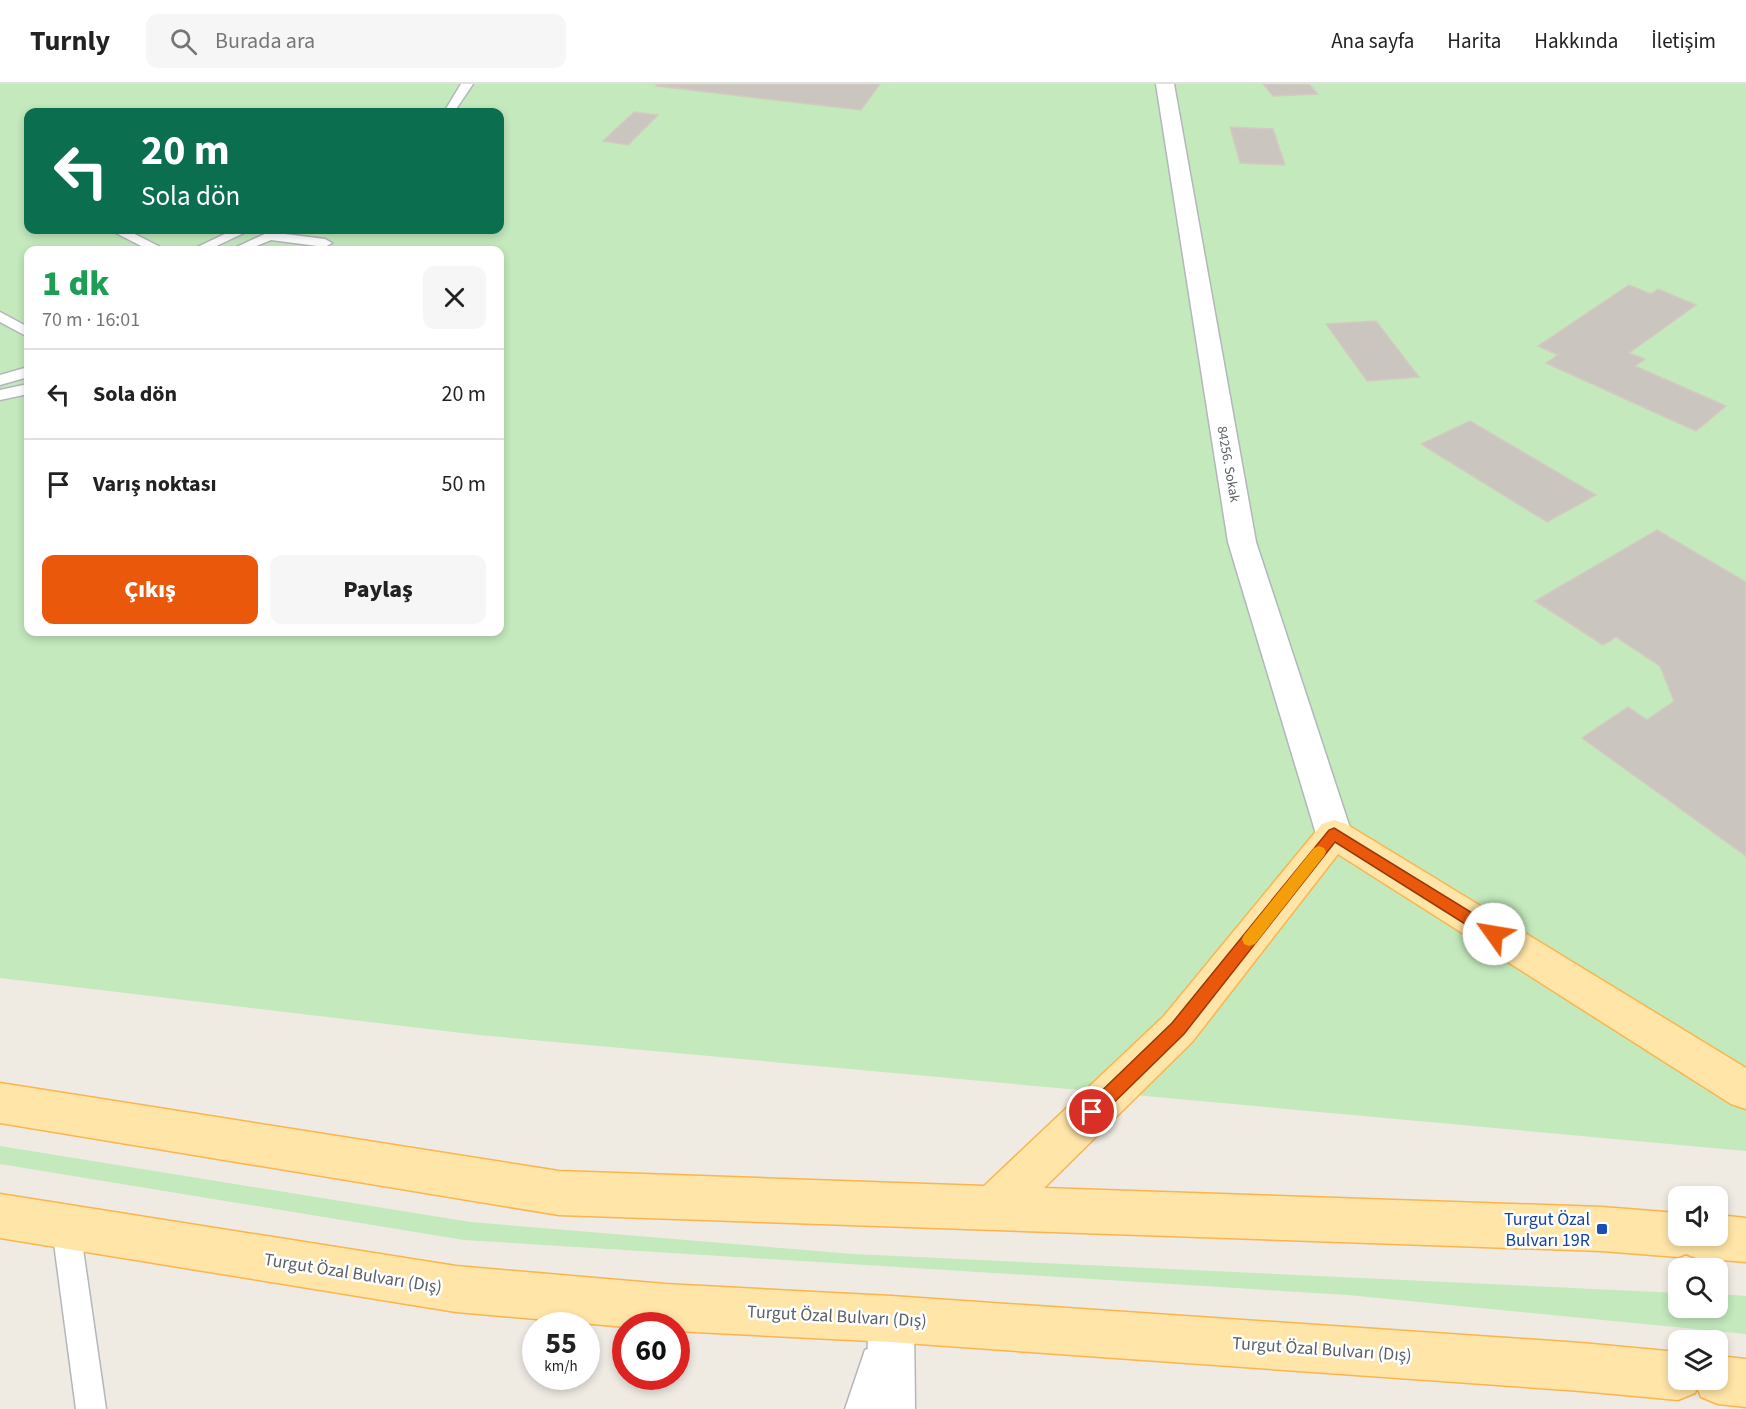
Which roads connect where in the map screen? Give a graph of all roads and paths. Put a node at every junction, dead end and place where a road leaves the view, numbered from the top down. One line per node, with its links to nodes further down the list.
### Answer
1 (467, 84): 3 (lane)
2 (1165, 84): 18 (street, 84256. Sokak)
3 (452, 108)
4 (125, 234): 7 (lane)
5 (234, 234): 8 (lane)
6 (334, 234): 11 (lane)
7 (151, 246)
8 (207, 246)
9 (246, 246): 10 (lane)
10 (309, 246)
11 (319, 246)
12 (0, 316): 13 (lane)
13 (24, 328)
14 (24, 373): 15 (lane)
15 (0, 380)
16 (24, 390): 17 (lane)
17 (0, 395)
18 (1334, 834): 19 (main road); 21 (main road)
19 (1746, 1090)
20 (0, 1103): 21 (main road)
21 (995, 1206): 24 (main road)
22 (0, 1216): 23 (main road, Turgut Özal Bulvarı (Dış))
23 (66, 1228): 27 (main road, Turgut Özal Bulvarı (Dış)); 31 (lane)
24 (1668, 1234)
25 (1728, 1239): 26 (main road)
26 (1746, 1240)
27 (891, 1319): 28 (main road, Turgut Özal Bulvarı (Dış)); 32 (lane); 33 (street)
28 (1668, 1375)
29 (1728, 1381): 30 (main road)
30 (1746, 1383)
31 (91, 1409)
32 (860, 1409)
33 (891, 1409)

